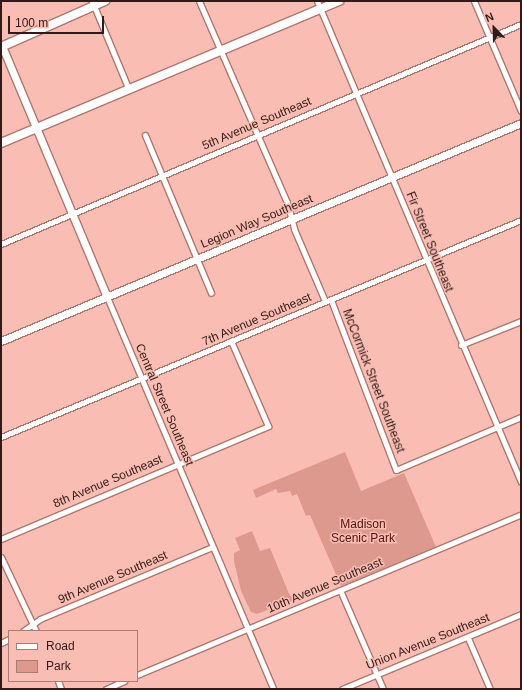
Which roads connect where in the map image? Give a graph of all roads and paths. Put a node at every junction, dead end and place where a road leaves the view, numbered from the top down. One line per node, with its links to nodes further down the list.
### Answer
1 (105, 1): 6 (main road)
2 (199, 1): 11 (street, McCormick Street Southeast)
3 (317, 1): 7 (street, Fir Street Southeast)
4 (339, 1): 7 (main road)
5 (474, 1): 9 (street)
6 (93, 3): 10 (main road); 12 (street)
7 (320, 9): 11 (main road); 13 (street, Fir Street Southeast)
8 (521, 24): 9 (street, 5th Avenue Southeast)
9 (489, 38): 13 (street, 5th Avenue Southeast); 14 (street)
10 (1, 46): 16 (street, Central Street Southeast)
11 (221, 51): 12 (main road); 18 (street, McCormick Street Southeast)
12 (129, 90): 16 (main road)
13 (356, 93): 18 (street, 5th Avenue Southeast); 21 (street, Fir Street Southeast)
14 (521, 111)
15 (521, 123): 21 (street, Legion Way Southeast)
16 (37, 128): 19 (main road); 22 (street, Central Street Southeast)
17 (145, 135): 20 (street)
18 (256, 135): 20 (street, 5th Avenue Southeast); 23 (street, McCormick Street Southeast)
19 (1, 143)
20 (163, 173): 22 (street, 5th Avenue Southeast); 26 (street)
21 (391, 177): 23 (street, Legion Way Southeast); 27 (street, Fir Street Southeast)
22 (72, 213): 25 (street, 5th Avenue Southeast); 29 (street, Central Street Southeast)
23 (294, 219): 26 (street, Legion Way Southeast); 30 (street, McCormick Street Southeast)
24 (521, 220): 27 (street, 7th Avenue Southeast)
25 (1, 244)
26 (199, 258): 28 (street); 29 (street, Legion Way Southeast)
27 (426, 260): 30 (street, 7th Avenue Southeast); 34 (street, Fir Street Southeast)
28 (211, 293)
29 (107, 297): 32 (street, Legion Way Southeast); 35 (street, Central Street Southeast)
30 (328, 300): 33 (street, 7th Avenue Southeast); 37 (street, McCormick Street Southeast)
31 (521, 321): 34 (street)
32 (1, 341)
33 (231, 341): 35 (street, 7th Avenue Southeast); 39 (street, 8th Avenue Southeast)
34 (461, 345): 37 (street, Fir Street Southeast)
35 (142, 379): 38 (street, 7th Avenue Southeast); 39 (street, Central Street Southeast)
36 (521, 417): 37 (street)
37 (497, 427): 40 (street, Fir Street Southeast)
38 (1, 437)
39 (177, 464): 42 (street, 8th Avenue Southeast); 43 (street, Central Street Southeast)
40 (521, 482)
41 (521, 514): 45 (street, 10th Avenue Southeast)
42 (1, 539)
43 (212, 547): 47 (street, 9th Avenue Southeast); 48 (street, Central Street Southeast)
44 (1, 557): 47 (street)
45 (340, 590): 48 (street, 10th Avenue Southeast); 52 (street)
46 (521, 614): 51 (street, Union Avenue Southeast)
47 (33, 624): 49 (street, 9th Avenue Southeast); 50 (street)
48 (247, 628): 53 (street, 10th Avenue Southeast); 56 (street, Central Street Southeast)
49 (24, 630)
50 (36, 630)
51 (468, 638): 52 (street, Union Avenue Southeast); 59 (street)
52 (377, 674): 57 (street, Union Avenue Southeast); 58 (street)
53 (138, 675)
54 (122, 682): 55 (street)
55 (106, 689)
56 (274, 689)
57 (342, 689)
58 (383, 689)
59 (490, 689)

